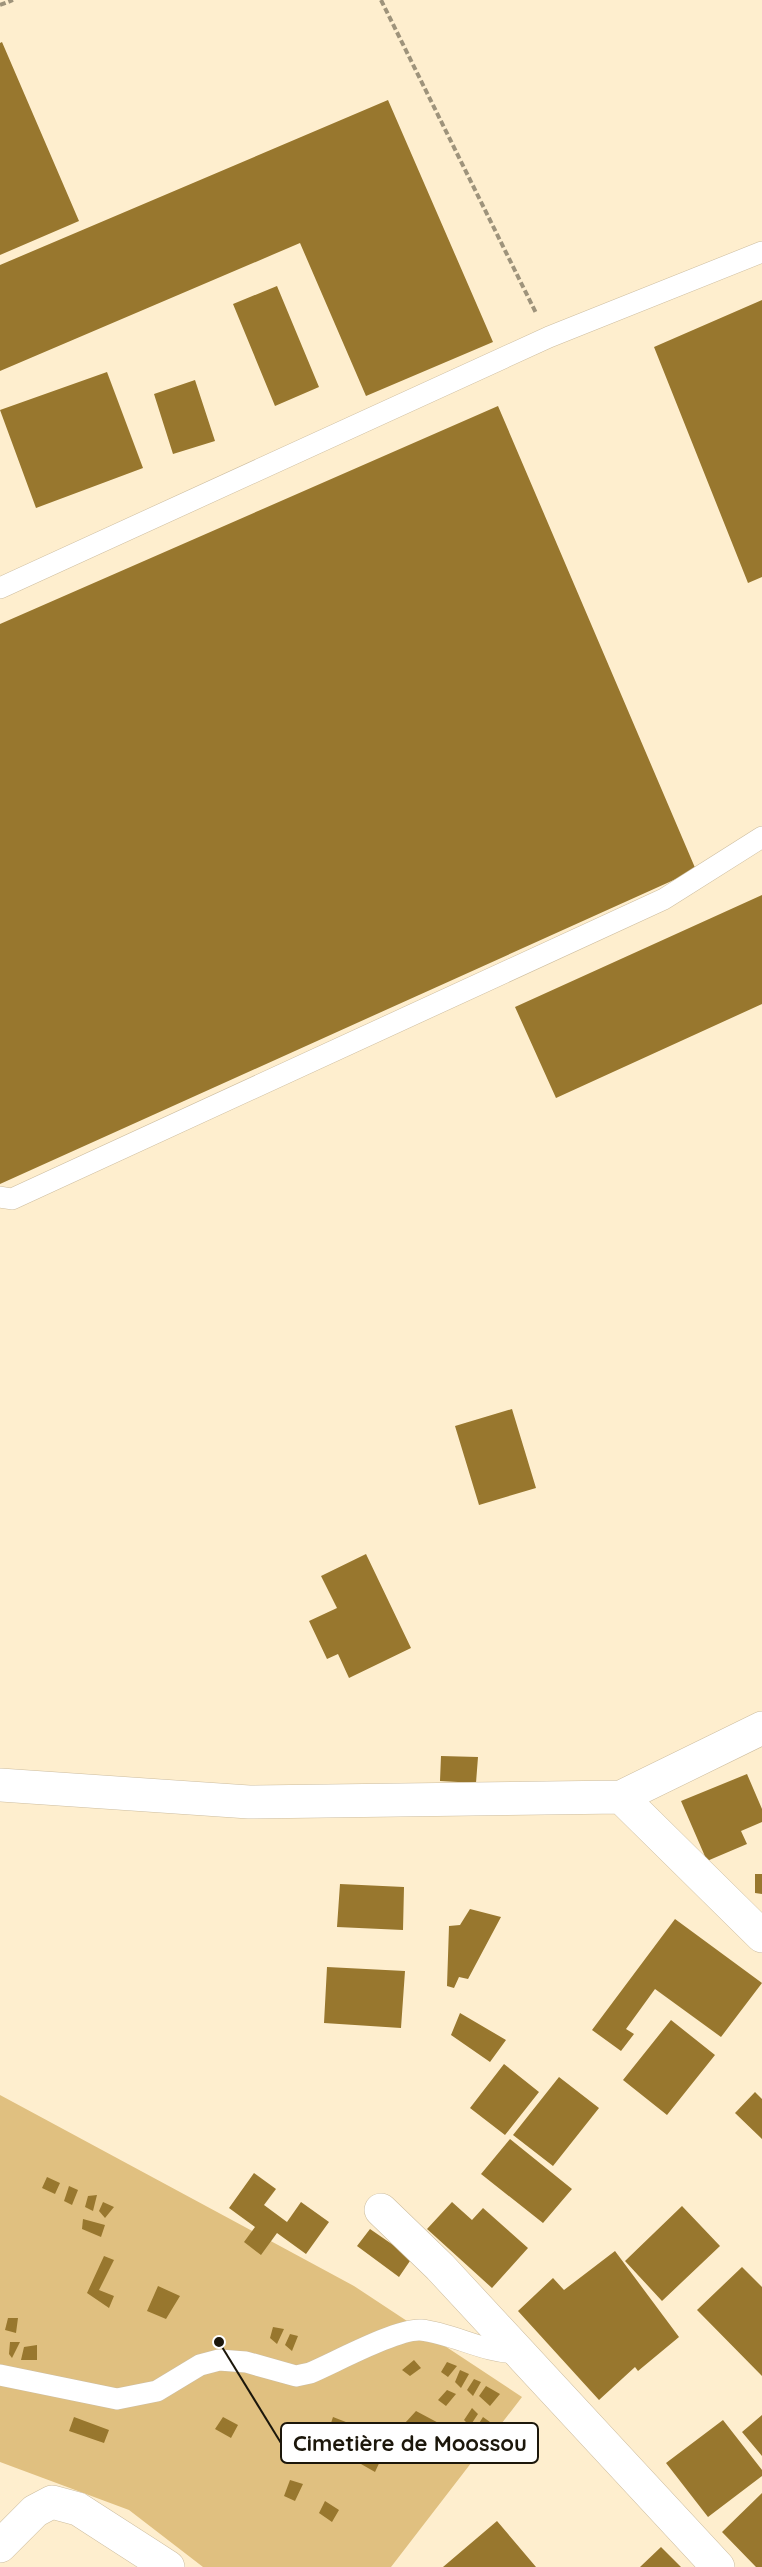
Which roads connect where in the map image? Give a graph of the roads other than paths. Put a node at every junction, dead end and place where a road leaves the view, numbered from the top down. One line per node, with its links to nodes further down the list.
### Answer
1 (762, 252): 2 (lane)
2 (0, 588)
3 (762, 837): 4 (lane)
4 (0, 1197)
5 (762, 1728): 7 (street)
6 (0, 1785): 7 (street)
7 (621, 1797): 8 (street)
8 (762, 1936)
9 (381, 2210): 10 (street)
10 (519, 2353): 11 (lane); 14 (street)
11 (0, 2375)
12 (0, 2546): 13 (street)
13 (168, 2567)
14 (718, 2567)

